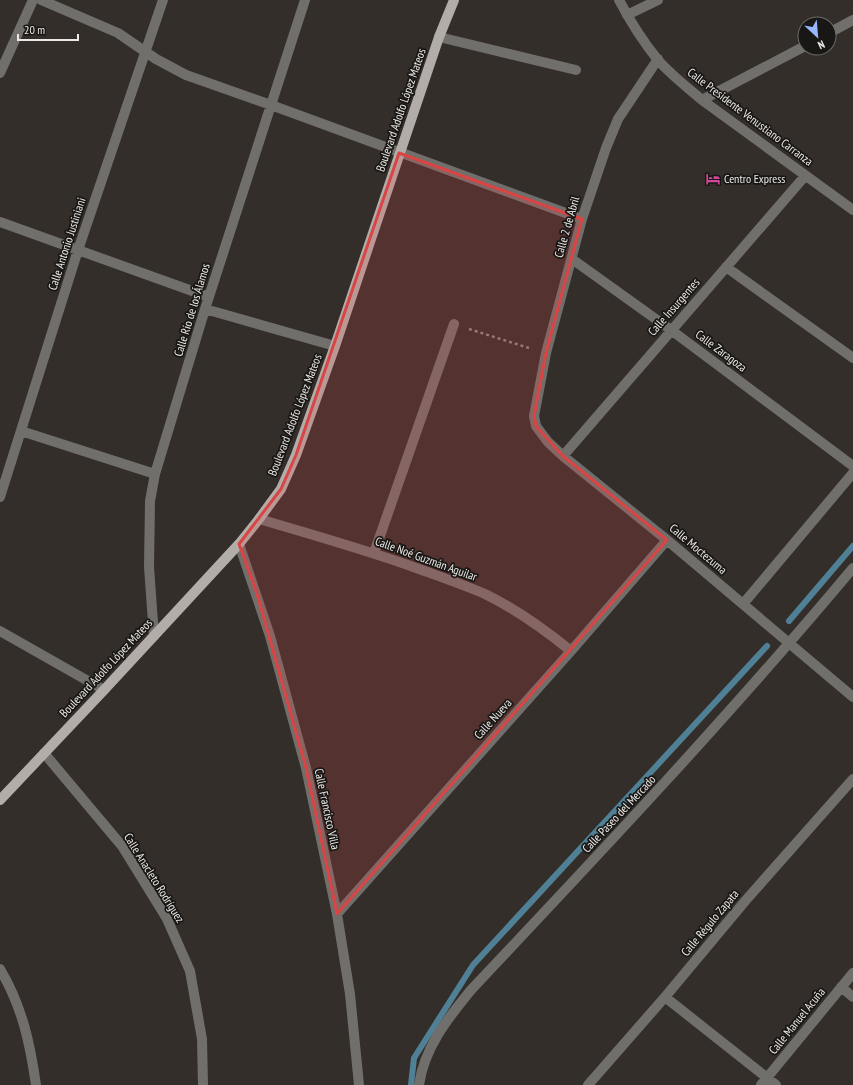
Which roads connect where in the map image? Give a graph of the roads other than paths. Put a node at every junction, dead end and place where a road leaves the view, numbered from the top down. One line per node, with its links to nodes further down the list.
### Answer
1 (34, 0): 16 (street)
2 (41, 0): 13 (street)
3 (163, 0): 13 (street, Calle Antonio Justiniani)
4 (305, 0): 18 (street, Calle Río de los Álamos)
5 (454, 0): 11 (main road, Boulevard Adolfo López Mateos)
6 (619, 0): 8 (street, Calle Presidente Venustiano Carranza)
7 (658, 0): 8 (street)
8 (627, 15): 14 (street, Calle Presidente Venustiano Carranza)
9 (853, 20): 10 (street)
10 (837, 29)
11 (439, 37): 15 (street); 19 (main road, Boulevard Adolfo López Mateos)
12 (797, 50): 17 (street)
13 (145, 51): 18 (street); 24 (street, Calle Antonio Justiniani)
14 (658, 59): 17 (street, Calle Presidente Venustiano Carranza); 22 (street, Calle 2 de Abril)
15 (576, 70)
16 (0, 73)
17 (702, 100): 20 (street, Calle Presidente Venustiano Carranza)
18 (271, 105): 19 (street); 27 (street, Calle Río de los Álamos)
19 (399, 153): 22 (street); 31 (main road, Boulevard Adolfo López Mateos)
20 (805, 176): 21 (street, Calle Presidente Venustiano Carranza); 26 (street, Calle Insurgentes)
21 (853, 210)
22 (582, 219): 25 (street, Calle 2 de Abril)
23 (0, 222): 24 (street)
24 (78, 250): 27 (street); 34 (street, Calle Antonio Justiniani)
25 (572, 259): 30 (street, Calle Zaragoza); 33 (street, Calle 2 de Abril)
26 (726, 268): 30 (street, Calle Insurgentes); 32 (street)
27 (209, 297): 28 (street, Calle Río de los Álamos)
28 (205, 309): 31 (street); 38 (street, Calle Río de los Álamos)
29 (454, 324): 43 (street)
30 (671, 330): 35 (street, Calle Insurgentes); 36 (street, Calle Zaragoza)
31 (335, 346): 40 (main road, Boulevard Adolfo López Mateos)
32 (853, 358)
33 (534, 416): 35 (street, Calle Moctezuma)
34 (22, 431): 38 (street); 39 (street, Calle Antonio Justiniani)
35 (563, 456): 41 (street, Calle Moctezuma)
36 (853, 466)
37 (853, 473): 45 (street)
38 (155, 474): 47 (street, Calle Río de los Álamos)
39 (0, 497)
40 (259, 519): 42 (main road, Boulevard Adolfo López Mateos); 43 (street, Calle Noé Guzmán Aguilar)
41 (667, 540): 45 (street, Calle Moctezuma); 49 (street, Calle Nueva)
42 (239, 544): 47 (main road, Boulevard Adolfo López Mateos); 55 (street, Calle Francisco Villa)
43 (374, 553): 49 (street, Calle Noé Guzmán Aguilar)
44 (853, 568): 48 (street, Calle Paseo del Mercado)
45 (743, 604): 48 (street, Calle Moctezuma)
46 (0, 631): 50 (street)
47 (154, 636): 50 (main road, Boulevard Adolfo López Mateos)
48 (790, 644): 51 (street, Calle Moctezuma); 65 (street, Calle Paseo del Mercado)
49 (572, 651): 55 (street, Calle Nueva)
50 (104, 690): 52 (main road, Boulevard Adolfo López Mateos)
51 (853, 697)
52 (44, 754): 54 (main road, Boulevard Adolfo López Mateos); 63 (street, Calle Anacleto Rodríguez)
53 (853, 779): 59 (street, Calle Régulo Zapata)
54 (0, 800)
55 (337, 914): 64 (street, Calle Francisco Villa)
56 (0, 969): 62 (street)
57 (853, 973): 58 (street, Calle Manuel Acuña)
58 (842, 987): 60 (street); 61 (street, Calle Manuel Acuña)
59 (665, 997): 61 (street); 66 (street, Calle Régulo Zapata)
60 (853, 997)
61 (764, 1081): 67 (street)
62 (36, 1085)
63 (203, 1085)
64 (359, 1085)
65 (418, 1085)
66 (588, 1085)
67 (776, 1085)

